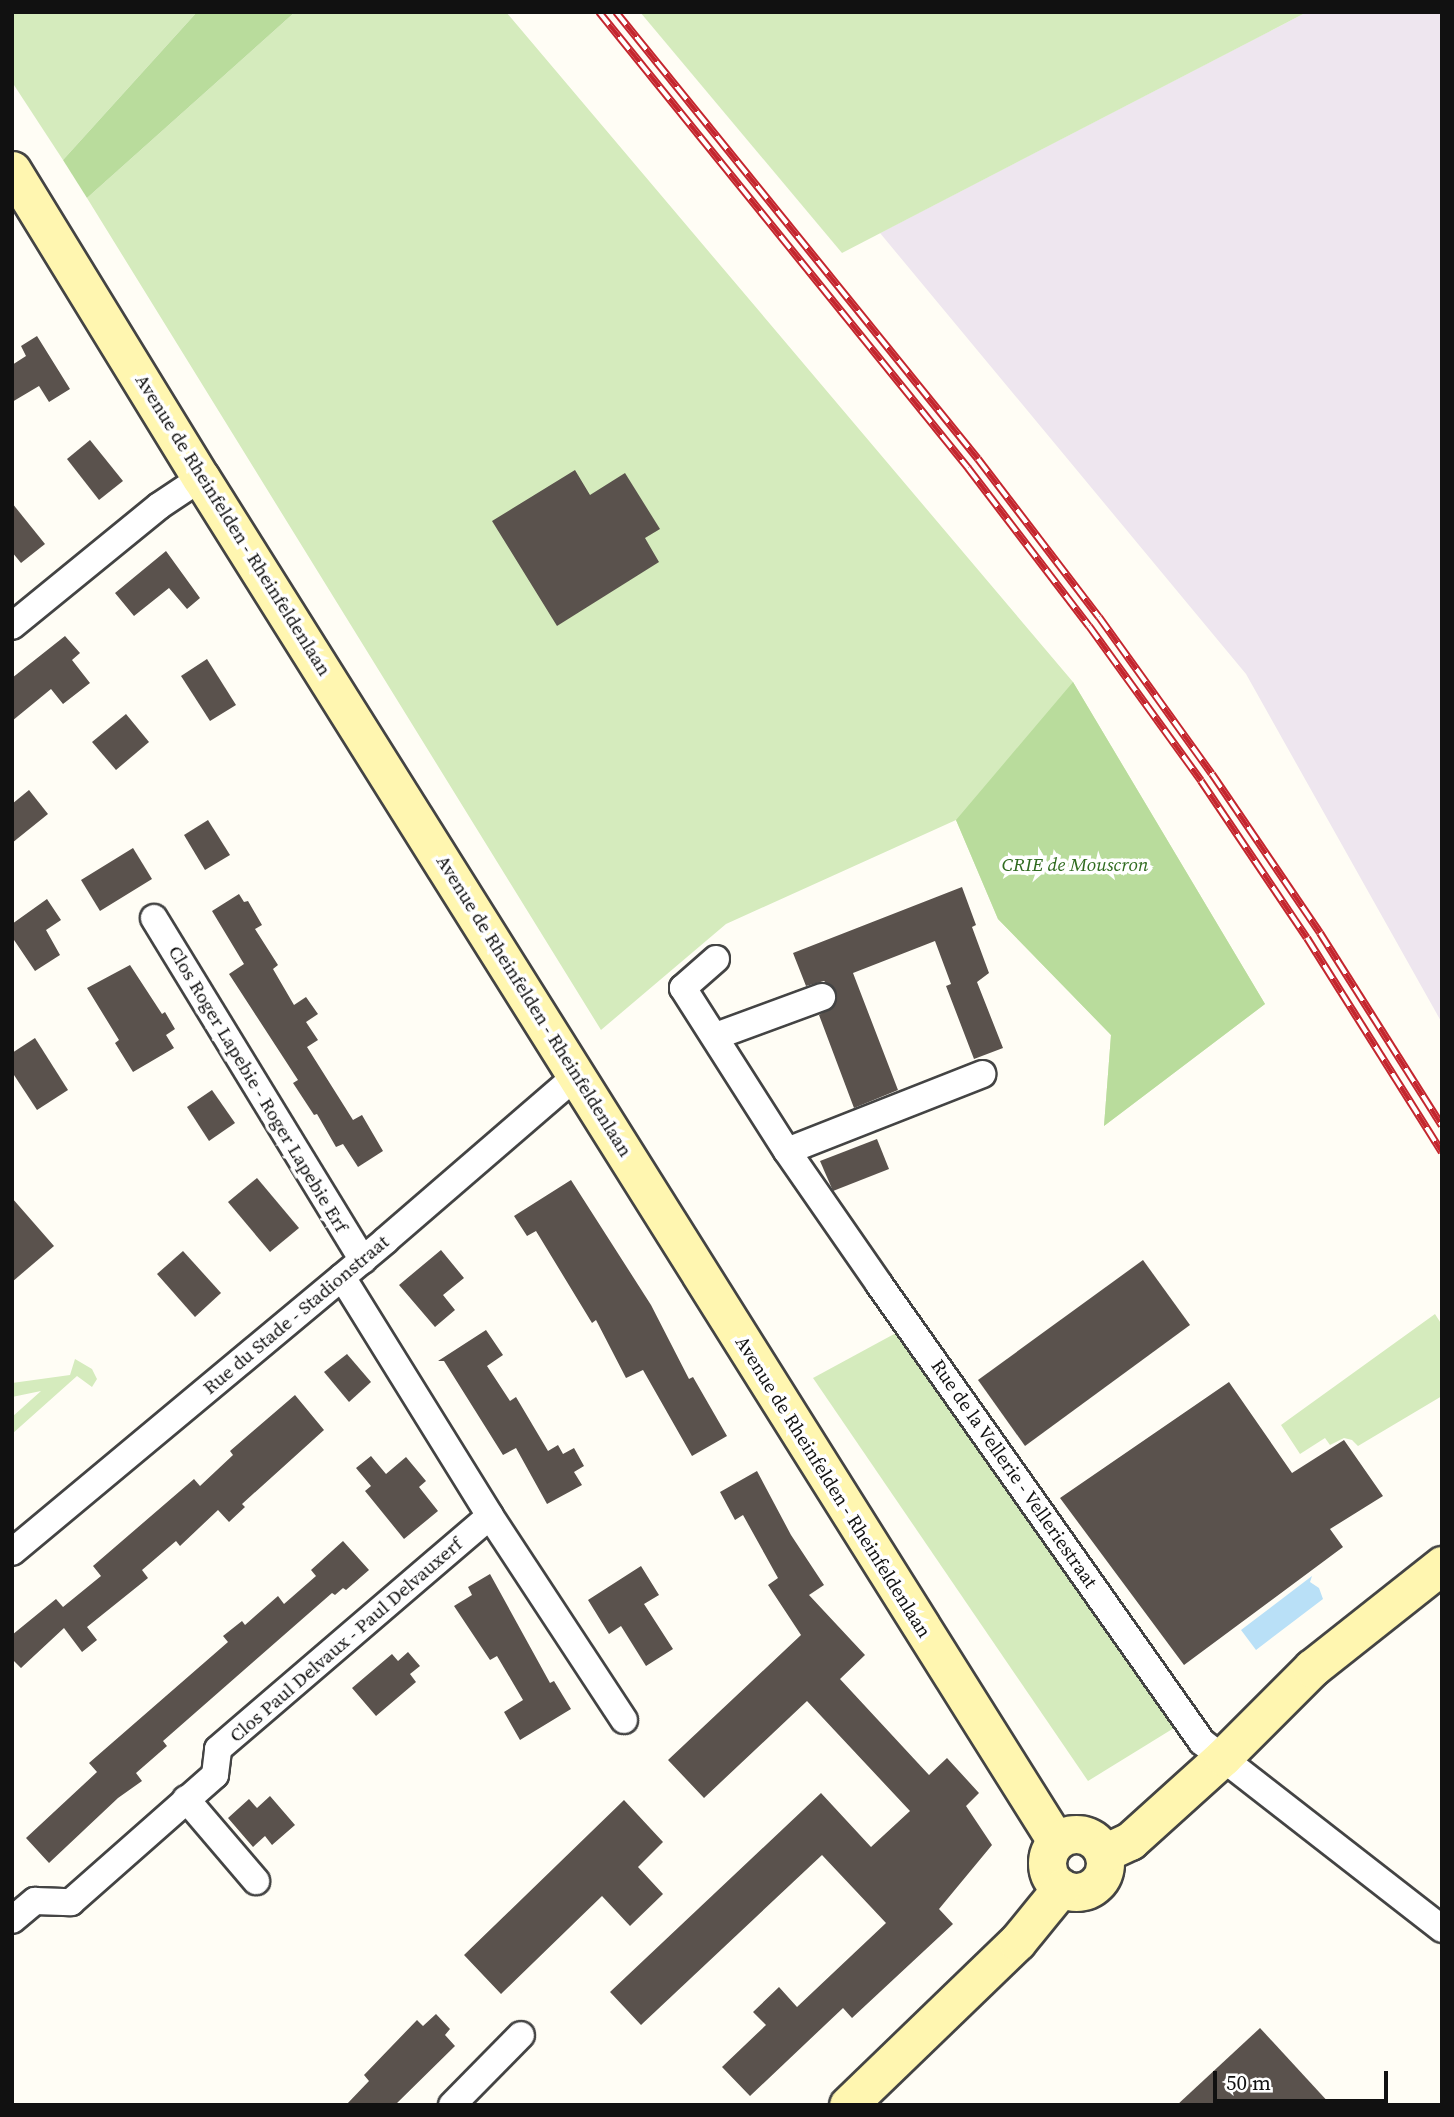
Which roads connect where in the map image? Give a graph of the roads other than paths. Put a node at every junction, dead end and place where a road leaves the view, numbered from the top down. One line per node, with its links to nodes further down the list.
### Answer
1 (12, 170): 2 (main road, Avenue de Rheinfelden - Rheinfeldenlaan)
2 (201, 478): 3 (street); 9 (main road, Avenue de Rheinfelden - Rheinfeldenlaan)
3 (12, 626)
4 (154, 918): 11 (street, Clos Roger Lapebie - Roger Lapebie Erf)
5 (716, 959): 7 (street, Rue de la Vellerie - Velleriestraat)
6 (822, 997): 7 (street)
7 (716, 1036): 10 (street, Rue de la Vellerie - Velleriestraat)
8 (982, 1074): 10 (street)
9 (577, 1075): 11 (street, Rue du Stade - Stadionstraat); 19 (main road, Avenue de Rheinfelden - Rheinfeldenlaan)
10 (787, 1151): 17 (street, Rue de la Vellerie - Velleriestraat)
11 (363, 1260): 12 (street, Rue du Stade - Stadionstraat)
12 (342, 1277): 13 (street); 14 (street, Rue du Stade - Stadionstraat)
13 (490, 1516): 16 (street); 18 (street, Clos Paul Delvaux - Paul Delvauxerf)
14 (12, 1552)
15 (1442, 1565): 17 (main road)
16 (624, 1720)
17 (1223, 1757): 20 (main road); 24 (street, Rue de la Vellerie - Velleriestraat)
18 (186, 1799): 21 (street); 23 (street, Clos Paul Delvaux - Paul Delvauxerf)
19 (1056, 1841): 20 (main road); 22 (main road)
20 (1104, 1853): 22 (main road)
21 (256, 1881)
22 (1061, 1888): 27 (main road)
23 (12, 1920)
24 (1442, 1929)
25 (521, 2035): 26 (street)
26 (452, 2105)
27 (848, 2105)

